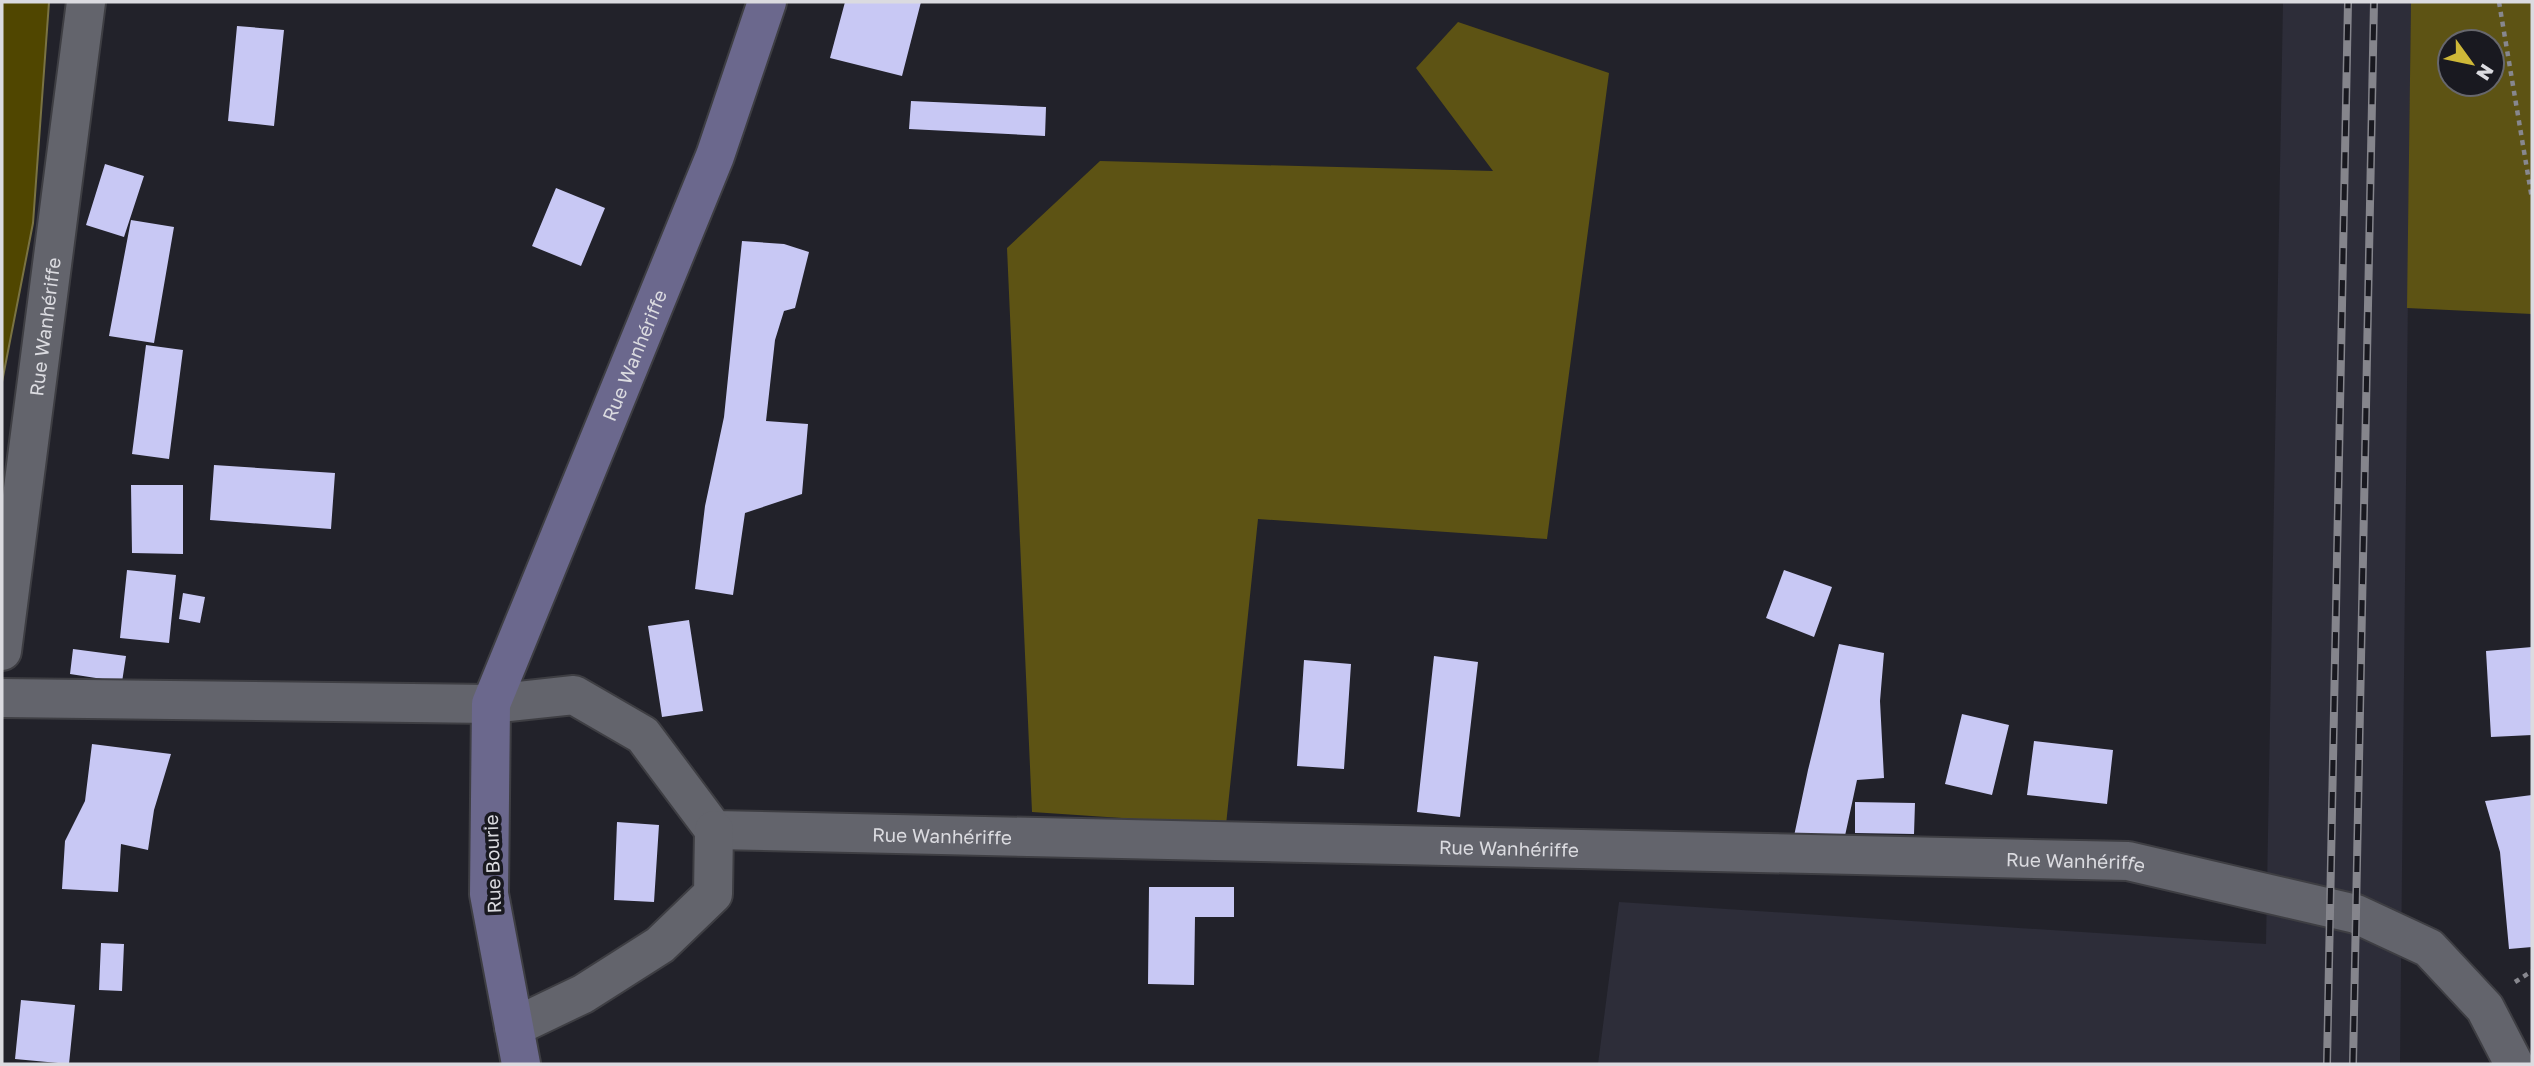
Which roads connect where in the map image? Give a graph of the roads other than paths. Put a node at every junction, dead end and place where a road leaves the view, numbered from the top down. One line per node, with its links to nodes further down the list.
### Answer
1 (86, 2): 3 (street, Rue Wanhériffe)
2 (767, 2): 5 (main road, Rue Wanhériffe)
3 (2, 651)
4 (2, 698): 5 (street)
5 (491, 704): 6 (street); 7 (main road, Rue Bourie)
6 (714, 830): 7 (street); 9 (street, Rue Wanhériffe)
7 (514, 1027): 8 (main road, Rue Bourie)
8 (520, 1064)
9 (2514, 1064)

